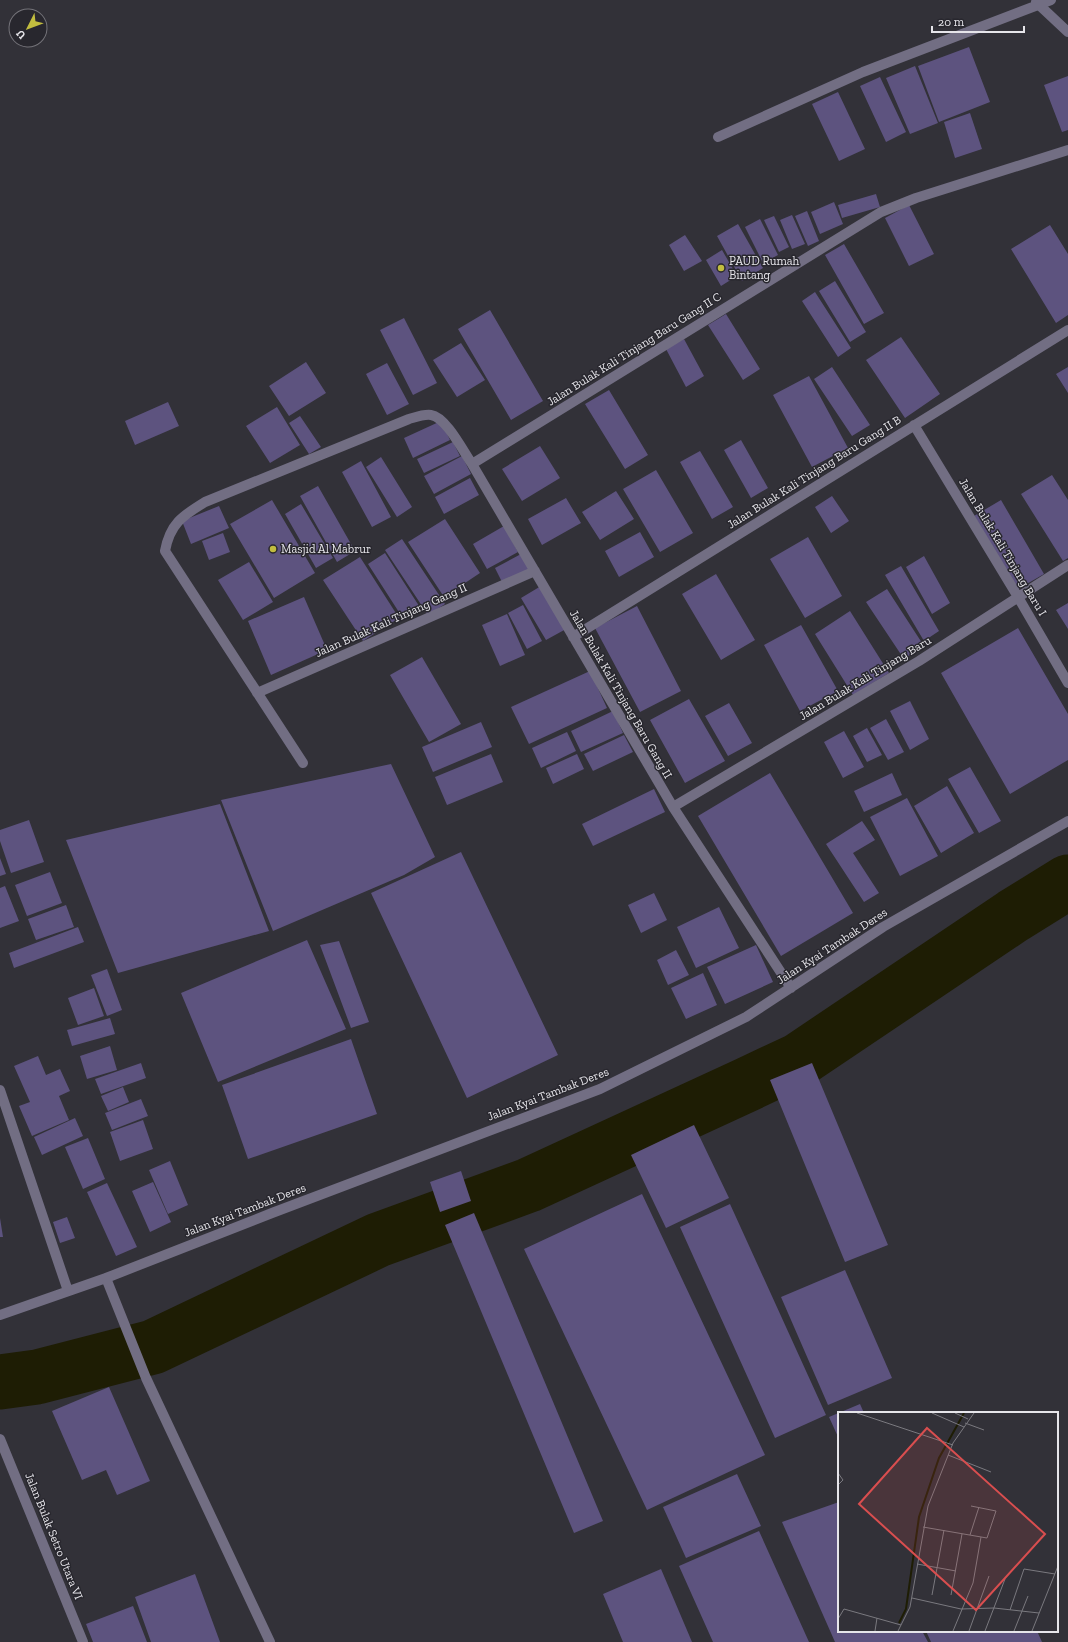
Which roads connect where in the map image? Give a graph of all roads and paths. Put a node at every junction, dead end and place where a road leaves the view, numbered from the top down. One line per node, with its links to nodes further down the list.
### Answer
1 (1051, 0): 2 (street)
2 (1037, 2): 3 (street); 4 (street)
3 (1068, 32)
4 (718, 137)
5 (1068, 150): 8 (street, Jalan Bulak Kali Tinjang Baru Gang II C)
6 (1068, 330): 7 (street, Jalan Bulak Kali Tinjang Baru Gang II B)
7 (914, 425): 11 (street, Jalan Bulak Kali Tinjang Baru I); 12 (street, Jalan Bulak Kali Tinjang Baru Gang II B)
8 (472, 464): 10 (street, Jalan Bulak Kali Tinjang Baru Gang II); 14 (street, Jalan Bulak Kali Tinjang Baru Gang II)
9 (1068, 565): 11 (street, Jalan Bulak Kali Tinjang Baru)
10 (535, 571): 12 (street, Jalan Bulak Kali Tinjang Baru Gang II); 14 (street, Jalan Bulak Kali Tinjang Gang II)
11 (1018, 597): 13 (street, Jalan Bulak Kali Tinjang Baru I); 16 (street, Jalan Bulak Kali Tinjang Baru)
12 (573, 637): 16 (street, Jalan Bulak Kali Tinjang Baru Gang II)
13 (1068, 683)
14 (257, 693): 15 (street)
15 (303, 763)
16 (673, 807): 18 (street, Jalan Bulak Kali Tinjang Baru Gang II)
17 (1068, 821): 18 (street, Jalan Kyai Tambak Deres)
18 (791, 988): 20 (street, Jalan Kyai Tambak Deres)
19 (0, 1090): 21 (street)
20 (106, 1278): 21 (street, Jalan Kyai Tambak Deres); 25 (street)
21 (68, 1291): 22 (street, Jalan Kyai Tambak Deres)
22 (0, 1315)
23 (0, 1439): 24 (street, Jalan Bulak Setro Utara VI)
24 (83, 1642)
25 (270, 1642)

